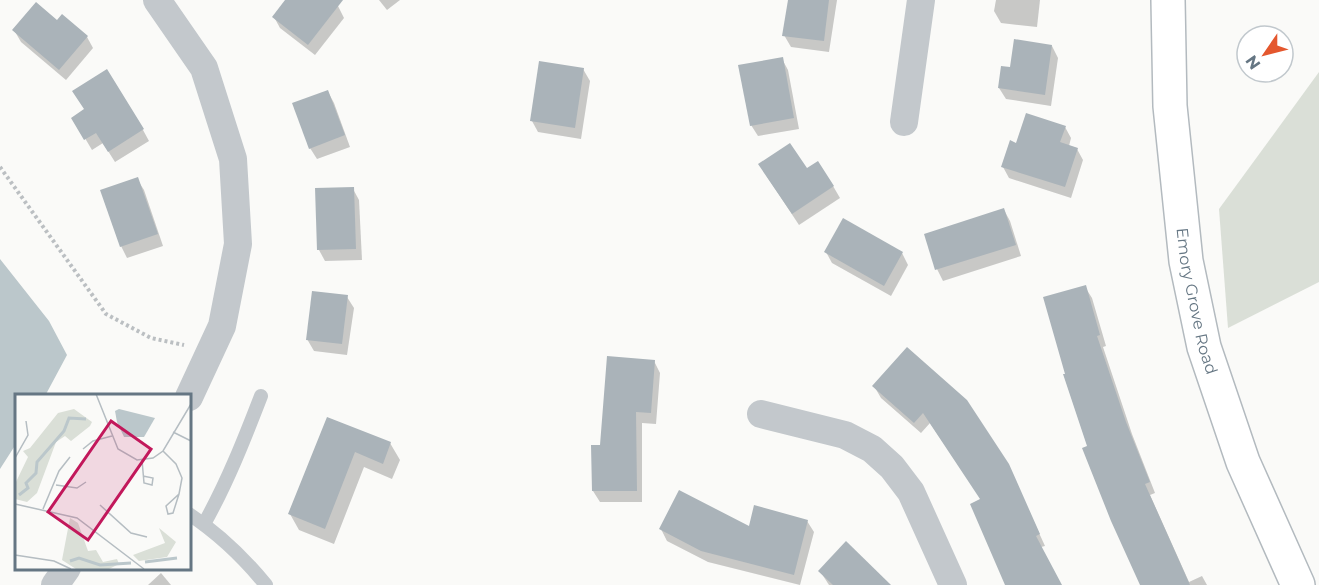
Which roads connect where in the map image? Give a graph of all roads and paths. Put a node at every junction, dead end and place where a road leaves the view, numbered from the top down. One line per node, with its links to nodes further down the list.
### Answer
1 (921, 0): 4 (street)
2 (1168, 0): 16 (street, Emory Grove Road)
3 (167, 3): 6 (street)
4 (904, 122)
5 (0, 167): 6 (path)
6 (210, 351): 7 (street)
7 (190, 395)
8 (261, 396): 11 (lane)
9 (761, 414): 15 (street)
10 (190, 515): 11 (lane)
11 (204, 524): 14 (lane)
12 (66, 570): 13 (street)
13 (55, 585)
14 (266, 585)
15 (953, 585)
16 (1298, 585)

